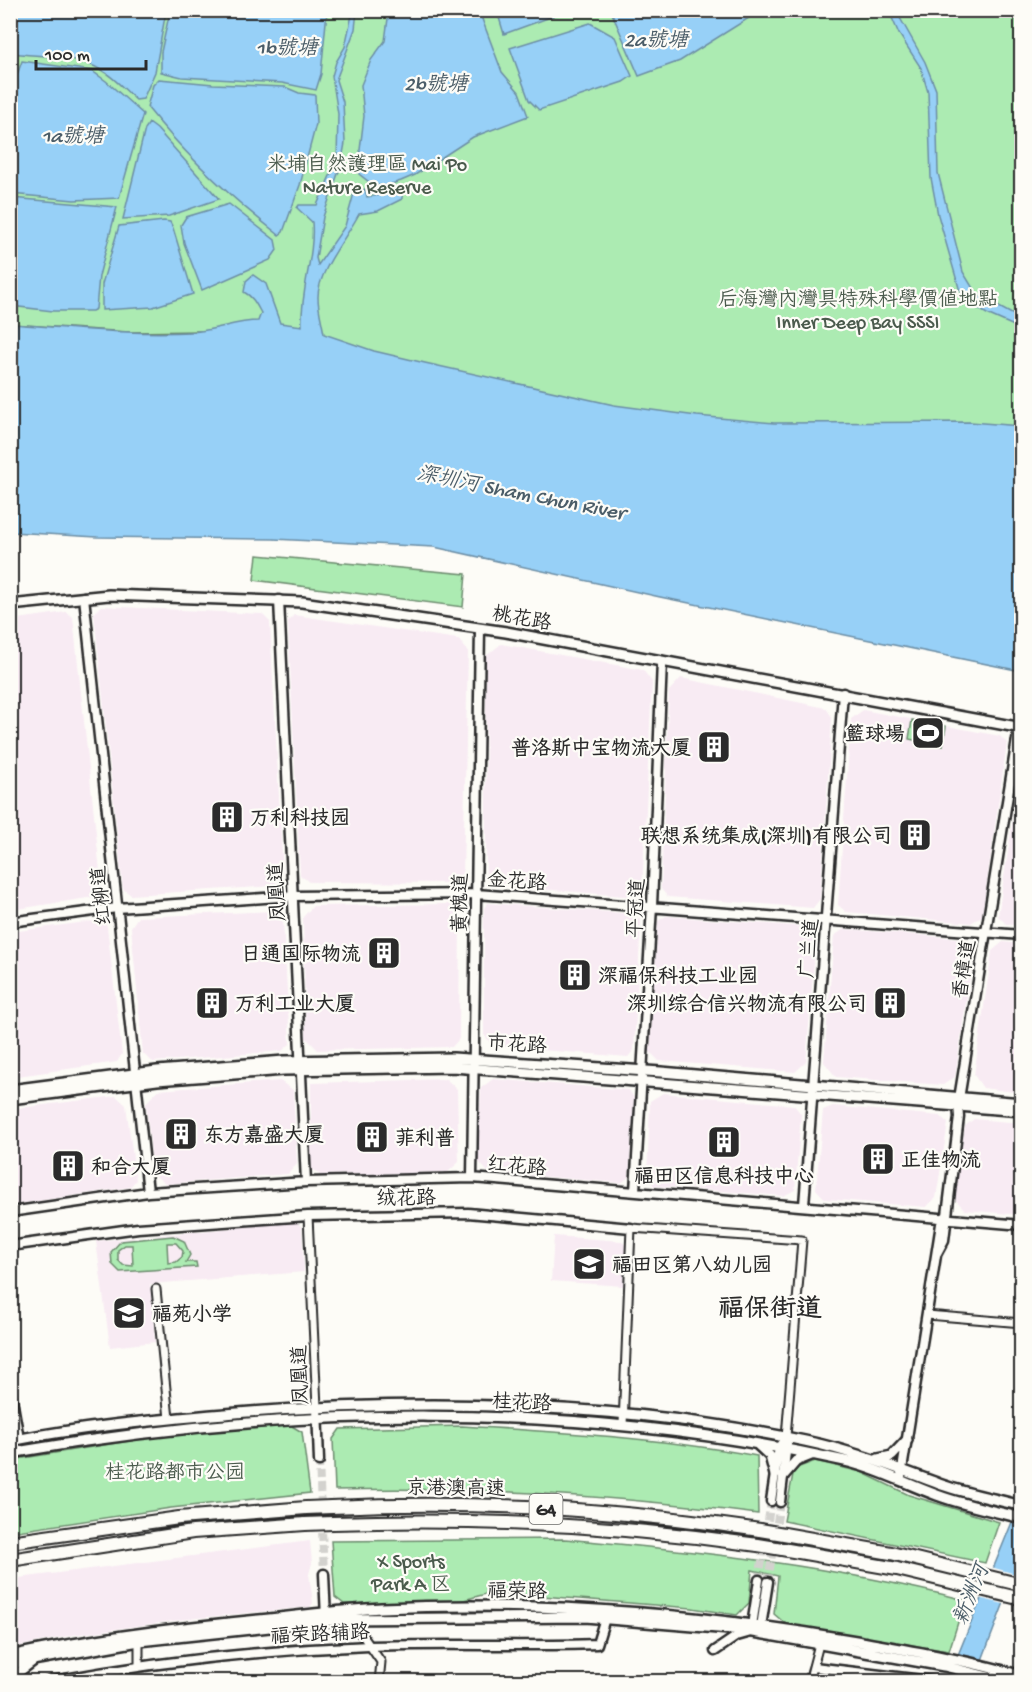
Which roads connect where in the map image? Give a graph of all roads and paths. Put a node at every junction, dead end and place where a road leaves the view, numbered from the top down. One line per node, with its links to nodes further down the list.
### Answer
1 (84, 597): 2 (main road, 桃花路); 3 (main road, 桃花路); 11 (street, 红柳道)
2 (279, 600): 4 (main road, 桃花路); 9 (street, 凤凰道)
3 (10, 605)
4 (480, 628): 5 (main road, 桃花路); 8 (street, 黄槐道)
5 (662, 661): 6 (main road, 桃花路); 10 (street, 平冠道)
6 (843, 693): 7 (main road, 桃花路); 12 (street, 广兰道)
7 (1020, 727): 14 (street, 香樟道)
8 (476, 894): 9 (street, 金花路); 10 (street, 金花路); 16 (street, 黄槐道)
9 (293, 896): 11 (street, 金花路); 17 (street, 凤凰道)
10 (652, 906): 12 (street, 金花路); 18 (street, 平冠道)
11 (117, 908): 13 (street, 金花路); 19 (street, 红柳道)
12 (827, 919): 14 (street, 金花路); 20 (street, 广兰道)
13 (10, 922)
14 (985, 932): 15 (street, 金花路); 23 (street, 香樟道)
15 (1022, 935)
16 (474, 1063): 17 (main road, 市花路); 18 (main road, 市花路); 26 (street, 黄槐道)
17 (301, 1065): 19 (main road, 市花路); 27 (street, 凤凰道)
18 (643, 1075): 20 (main road, 市花路); 28 (street, 平冠道)
19 (136, 1078): 21 (main road, 市花路); 22 (main road, 市花路); 29 (street, 红柳道)
20 (813, 1089): 23 (main road, 市花路); 30 (street, 广兰道)
21 (10, 1090)
22 (10, 1099)
23 (959, 1100): 24 (main road, 市花路); 25 (main road, 市花路); 33 (street, 香樟道)
24 (1022, 1103)
25 (1022, 1112)
26 (472, 1178): 27 (street, 红花路); 28 (street, 红花路)
27 (306, 1182): 29 (street, 红花路)
28 (635, 1191): 30 (street, 红花路)
29 (148, 1192): 31 (street, 红花路)
30 (804, 1205): 33 (street, 红花路)
31 (10, 1212)
32 (308, 1216): 35 (street, 绒花路); 36 (street, 绒花路); 41 (street, 凤凰道)
33 (945, 1217): 34 (street, 红花路); 38 (street, 香樟道)
34 (1022, 1225)
35 (632, 1227): 42 (street); 46 (street, 绒花路)
36 (10, 1246)
37 (156, 1288): 43 (street)
38 (927, 1315): 39 (street); 48 (street, 香樟道)
39 (1022, 1323)
40 (10, 1388): 47 (street)
41 (317, 1407): 42 (main road, 桂花路); 43 (main road, 桂花路); 44 (street, 凤凰道)
42 (624, 1414): 45 (street); 46 (main road, 桂花路)
43 (169, 1419): 47 (main road, 桂花路)
44 (318, 1419): 45 (main road, 桂花路); 51 (main road, 桂花路); 54 (street, 凤凰道)
45 (623, 1425): 49 (main road, 桂花路)
46 (786, 1437): 50 (street); 53 (main road, 桂花路)
47 (15, 1440)
48 (907, 1440): 53 (main road); 55 (street, 香樟道)
49 (754, 1443): 50 (main road, 桂花路); 56 (main road)
50 (783, 1448): 52 (main road, 桂花路); 56 (street)
51 (10, 1453)
52 (816, 1455): 56 (main road); 57 (main road, 桂花路)
53 (873, 1459): 55 (main road, 桂花路)
54 (319, 1461)
55 (902, 1469): 57 (street, 香樟道); 59 (main road, 桂花路)
56 (779, 1475): 58 (street)
57 (900, 1480): 60 (main road, 桂花路)
58 (775, 1501)
59 (1022, 1506)
60 (1022, 1518)
61 (10, 1542): 65 (highway, 京港澳高速 / G4, bridge)
62 (10, 1560): 66 (highway, 京港澳高速 / G4, bridge)
63 (324, 1574): 67 (street)
64 (764, 1581): 70 (street)
65 (1022, 1585)
66 (1022, 1599)
67 (326, 1617): 69 (main road, 福荣路); 70 (main road, 福荣路); 71 (main road, 福荣路); 75 (main road, 福荣路)
68 (605, 1618): 69 (main road, 福荣路); 70 (main road, 福荣路); 73 (street, 福荣路辅路)
69 (344, 1619): 73 (street)
70 (756, 1628): 72 (main road, 福荣路); 74 (street); 77 (main road, 福荣路)
71 (139, 1641): 76 (main road, 福荣路); 79 (street)
72 (819, 1644): 77 (main road, 福荣路); 80 (street)
73 (370, 1646): 79 (street, 福荣路辅路); 85 (street)
74 (715, 1651)
75 (10, 1656)
76 (37, 1659): 78 (main road, 福荣路); 83 (street)
77 (945, 1662): 81 (main road, 福荣路)
78 (10, 1664)
79 (138, 1665): 84 (street, 福荣路辅路)
80 (814, 1667): 86 (street); 87 (street)
81 (986, 1671): 82 (main road, 福荣路); 88 (main road, 福荣路)
82 (1022, 1676)
83 (10, 1679)
84 (48, 1682)
85 (379, 1682)
86 (809, 1682)
87 (939, 1682)
88 (1008, 1682)

